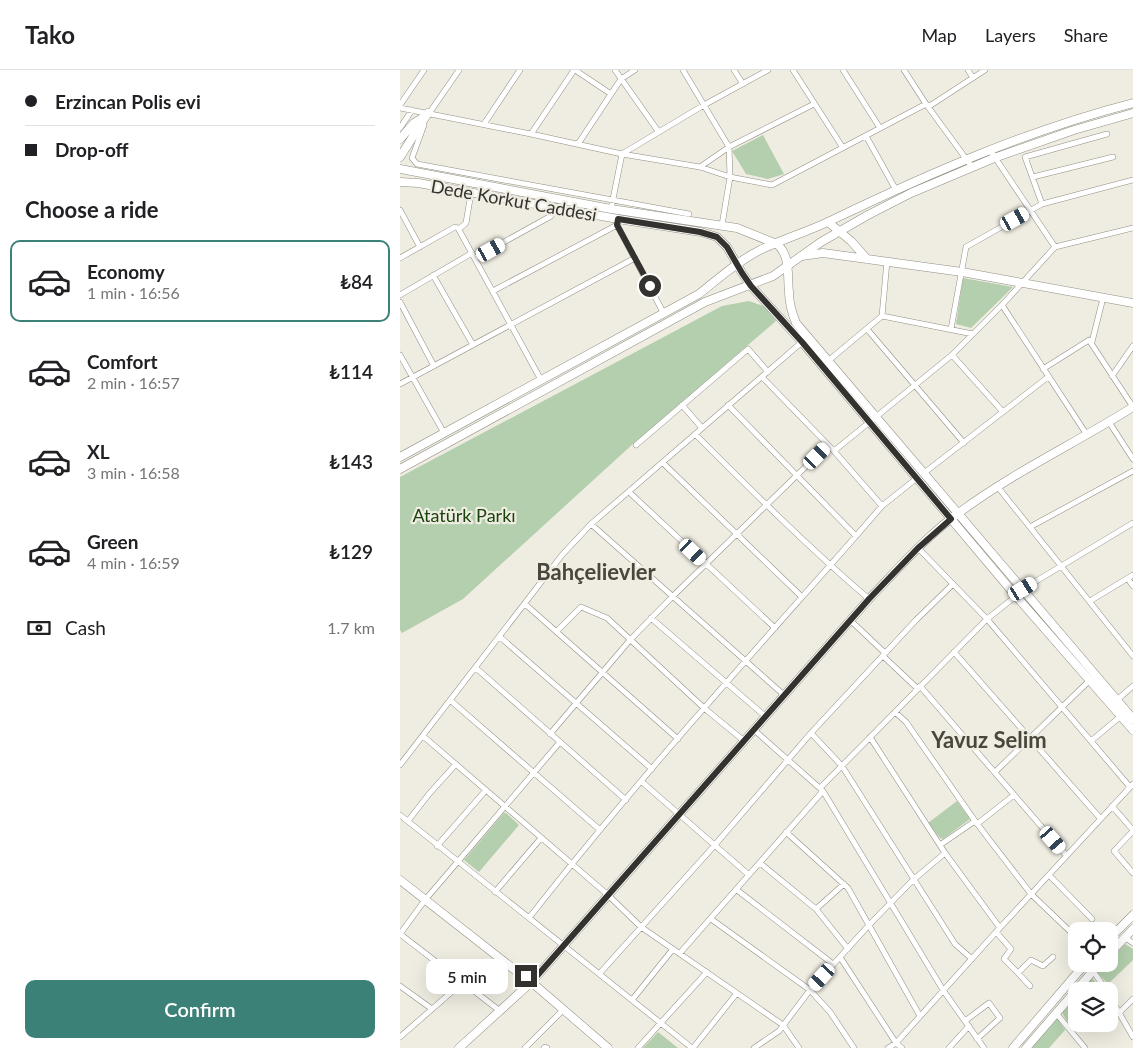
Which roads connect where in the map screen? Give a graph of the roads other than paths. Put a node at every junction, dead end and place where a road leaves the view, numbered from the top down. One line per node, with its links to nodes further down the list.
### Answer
1 (424, 70): 23 (street)
2 (459, 70): 26 (street)
3 (520, 70): 27 (street)
4 (574, 70): 18 (street); 31 (street)
5 (615, 70): 16 (street)
6 (635, 70): 16 (street)
7 (682, 70): 21 (street)
8 (734, 70): 17 (street)
9 (768, 70): 17 (street)
10 (793, 70): 20 (street)
11 (843, 70): 29 (street)
12 (904, 70): 22 (street)
13 (968, 70): 15 (street)
14 (985, 70): 15 (street)
15 (973, 78): 22 (street)
16 (621, 79): 18 (street); 30 (street)
17 (742, 84): 21 (street)
18 (611, 94): 35 (street)
19 (1133, 103): 38 (main road)
20 (814, 104): 36 (street); 37 (street)
21 (704, 105): 30 (street); 36 (street)
22 (927, 106): 29 (street); 42 (street)
23 (400, 107): 24 (street)
24 (412, 110): 26 (street); 28 (street)
25 (1133, 112): 43 (main road)
26 (428, 113): 27 (street); 34 (main road); 40 (main road); 53 (street)
27 (484, 124): 31 (street)
28 (400, 128)
29 (880, 128): 33 (street)
30 (658, 131): 39 (street)
31 (532, 134): 35 (street)
32 (1108, 134): 48 (street)
33 (866, 136): 37 (street); 51 (street)
34 (400, 139)
35 (578, 144): 39 (street)
36 (729, 147): 44 (street); 47 (street)
37 (843, 148): 47 (street)
38 (990, 150): 42 (main road); 43 (street)
39 (622, 154): 44 (street); 53 (street)
40 (400, 157)
41 (1112, 157): 48 (street)
42 (966, 158): 45 (street); 51 (main road)
43 (994, 158): 45 (main road); 58 (street)
44 (700, 167): 47 (street)
45 (972, 167): 65 (main road)
46 (400, 169): 56 (main road, Dede Korkut Caddesi)
47 (730, 177): 62 (street)
48 (1033, 177): 54 (street)
49 (1133, 180): 54 (street)
50 (400, 182): 52 (main road, Dede Korkut Caddesi)
51 (896, 190): 61 (main road)
52 (471, 193): 55 (main road, Dede Korkut Caddesi); 64 (street)
53 (614, 200): 56 (street); 59 (street)
54 (1042, 204): 58 (street)
55 (556, 208): 60 (main road, Dede Korkut Caddesi); 69 (street)
56 (611, 209): 62 (main road, Dede Korkut Caddesi)
57 (400, 210): 67 (street)
58 (1031, 210): 68 (street); 77 (street)
59 (689, 214)
60 (618, 222): 72 (street); 75 (main road, Dede Korkut Caddesi); 81 (street)
61 (828, 222): 65 (main road); 66 (main road)
62 (722, 226): 66 (main road, Dede Korkut Caddesi)
63 (1133, 228): 68 (street)
64 (460, 229): 67 (street); 69 (street)
65 (840, 231): 70 (main road); 73 (main road)
66 (777, 244): 75 (main road); 76 (main road)
67 (420, 247): 71 (street)
68 (1056, 247): 79 (street)
69 (473, 256): 78 (street); 81 (street)
70 (802, 256): 73 (main road); 76 (main road)
71 (400, 258)
72 (635, 258): 87 (street); 89 (street)
73 (867, 258): 74 (main road)
74 (886, 261): 77 (main road); 88 (street)
75 (737, 264): 80 (main road, Dede Korkut Caddesi); 87 (main road)
76 (788, 266): 80 (main road); 99 (main road)
77 (962, 272): 79 (main road); 91 (street)
78 (433, 275): 82 (street); 95 (street)
79 (1023, 283): 83 (main road); 86 (street)
80 (751, 286): 93 (main road, Dede Korkut Caddesi); 127 (main road)
81 (493, 292): 89 (street)
82 (400, 295)
83 (1103, 298): 85 (main road); 94 (street)
84 (400, 302): 100 (street)
85 (1133, 303)
86 (1002, 305): 92 (street); 101 (street)
87 (664, 314): 107 (main road)
88 (882, 316): 90 (street); 91 (street)
89 (510, 324): 95 (street); 107 (street)
90 (867, 329): 99 (street); 109 (street)
91 (951, 329): 92 (street)
92 (973, 334): 98 (street)
93 (802, 342): 102 (street); 114 (main road, Dede Korkut Caddesi)
94 (1092, 342): 101 (street); 103 (street)
95 (473, 344): 100 (street)
96 (1133, 346): 103 (street)
97 (400, 355): 106 (street)
98 (952, 355): 109 (street); 113 (street)
99 (828, 361): 114 (main road)
100 (434, 366): 106 (street)
101 (1043, 369): 105 (street)
102 (768, 372): 104 (street); 110 (street)
103 (1112, 376): 112 (street)
104 (762, 377): 111 (street); 122 (street)
105 (1048, 377): 113 (street); 119 (street)
106 (412, 378): 108 (street); 117 (street)
107 (541, 380): 117 (main road)
108 (400, 384)
109 (915, 386): 114 (street); 120 (street)
110 (682, 405): 116 (street); 121 (street)
111 (728, 405): 116 (street); 130 (street)
112 (1133, 407): 115 (main road)
113 (1003, 412): 120 (street)
114 (873, 420): 123 (street); 129 (main road)
115 (1109, 422): 119 (main road); 125 (street)
116 (702, 428): 118 (street)
117 (444, 433): 124 (main road)
118 (695, 434): 126 (street); 133 (street)
119 (1086, 435): 131 (main road)
120 (964, 443): 129 (street)
121 (636, 445)
122 (828, 445): 123 (street); 130 (street)
123 (834, 451): 134 (street)
124 (400, 457)
125 (1133, 459)
126 (662, 463): 132 (street); 140 (street)
127 (400, 469)
128 (1133, 471): 139 (street)
129 (921, 475): 134 (street); 135 (main road); 136 (main road)
130 (797, 476): 133 (street); 141 (street)
131 (997, 486): 135 (main road); 139 (street)
132 (629, 492): 137 (street); 143 (street)
133 (766, 506): 140 (street); 144 (street)
134 (882, 506): 141 (street)
135 (958, 512): 136 (main road); 149 (main road)
136 (951, 519): 142 (main road); 150 (main road)
137 (591, 524): 151 (street); 155 (street)
138 (1133, 524): 145 (street)
139 (1030, 528): 145 (street)
140 (737, 534): 143 (street); 152 (street)
141 (856, 536): 144 (street)
142 (918, 548): 147 (street); 153 (main road)
143 (706, 564): 151 (street); 159 (street)
144 (830, 566): 152 (street); 153 (street)
145 (1062, 566): 149 (street); 154 (street)
146 (1130, 577): 148 (street); 154 (street)
147 (953, 584): 158 (street); 164 (street)
148 (1133, 586)
149 (1023, 589): 175 (main road)
150 (1016, 596): 158 (street); 169 (main road)
151 (672, 597): 156 (street); 166 (street)
152 (802, 597): 159 (street)
153 (869, 599): 157 (main road)
154 (1090, 601): 165 (street)
155 (525, 604): 160 (street); 161 (street)
156 (651, 618): 162 (street); 170 (street)
157 (850, 620): 164 (street); 173 (main road)
158 (987, 620): 163 (street); 177 (street)
159 (775, 628): 166 (street)
160 (557, 631): 162 (street); 168 (street)
161 (500, 637): 167 (street); 176 (street)
162 (630, 640): 168 (street); 178 (street)
163 (954, 652): 172 (street); 189 (street)
164 (884, 654): 172 (street); 185 (street)
165 (1133, 656)
166 (746, 661): 170 (street); 173 (street)
167 (476, 668): 174 (street); 186 (street)
168 (603, 673): 176 (street); 190 (street)
169 (1090, 680): 177 (street); 181 (main road)
170 (726, 683): 178 (street); 180 (street)
171 (1133, 686): 175 (street)
172 (919, 687): 179 (street); 200 (street)
173 (784, 695): 180 (main road)
174 (450, 700): 187 (street); 199 (street)
175 (1117, 700): 182 (main road)
176 (578, 703): 186 (street); 198 (street)
177 (1062, 707): 189 (street); 192 (street)
178 (704, 708): 190 (street); 191 (street)
179 (895, 712): 188 (street); 213 (street)
180 (765, 716): 183 (main road)
181 (1121, 716): 184 (main road); 192 (street)
182 (1133, 719)
183 (753, 729): 191 (main road); 194 (street)
184 (1133, 730)
185 (812, 733): 194 (street); 197 (street)
186 (550, 734): 193 (street)
187 (423, 736): 195 (street); 196 (street)
188 (870, 737): 197 (street); 218 (street)
189 (1030, 738): 200 (street); 211 (street)
190 (678, 739): 198 (street)
191 (743, 740): 210 (main road)
192 (1091, 741): 202 (street)
193 (560, 742): 199 (street); 206 (street)
194 (789, 761): 204 (street); 220 (street)
195 (456, 764): 203 (street); 212 (street)
196 (400, 765)
197 (842, 766): 204 (street); 230 (street)
198 (652, 769): 201 (street)
199 (535, 772): 207 (street); 214 (street)
200 (995, 772): 205 (street)
201 (642, 782): 206 (street); 210 (street)
202 (1131, 786): 208 (street)
203 (486, 790): 207 (street); 219 (street)
204 (821, 790): 216 (street); 237 (street)
205 (1014, 795): 213 (street); 222 (street)
206 (626, 800): 214 (street)
207 (504, 806): 217 (street); 223 (street)
208 (1112, 806): 211 (street); 215 (street)
209 (400, 815): 212 (street)
210 (679, 815): 220 (street); 235 (main road)
211 (1100, 818): 222 (street)
212 (408, 822): 219 (street)
213 (976, 823): 218 (street); 234 (street)
214 (600, 830): 225 (street)
215 (1133, 830): 226 (street)
216 (786, 832): 224 (street); 231 (street)
217 (541, 838): 225 (street); 233 (street)
218 (940, 845): 221 (street)
219 (437, 846): 223 (street)
220 (714, 846): 227 (street); 244 (street)
221 (946, 853): 230 (street); 247 (street)
222 (1066, 855): 228 (street)
223 (458, 862): 233 (street); 236 (street)
224 (760, 863): 227 (street); 238 (street)
225 (572, 864): 235 (street); 240 (street)
226 (1133, 873)
227 (749, 875): 232 (street)
228 (1049, 875): 234 (street); 242 (street)
229 (400, 880): 236 (main road)
230 (914, 880): 237 (street); 258 (street)
231 (844, 884): 238 (street); 243 (street)
232 (736, 890): 241 (street); 259 (street)
233 (496, 892): 240 (street)
234 (1031, 894): 245 (street); 247 (street)
235 (608, 895): 244 (street); 252 (main road)
236 (425, 900): 266 (main road); 267 (street)
237 (891, 902): 243 (street); 274 (street)
238 (816, 909): 254 (street)
239 (1133, 915): 248 (main road)
240 (529, 918): 252 (street)
241 (711, 919): 255 (street); 273 (street)
242 (1092, 919)
243 (869, 925): 254 (street); 283 (street)
244 (642, 927): 253 (street); 263 (street)
245 (1068, 929)
246 (1133, 929): 249 (main road)
247 (998, 930): 258 (street); 264 (street)
248 (1118, 930)
249 (1124, 937): 250 (main road); 251 (street)
250 (1118, 944)
251 (1133, 944)
252 (564, 946): 263 (street); 265 (main road)
253 (673, 949): 255 (street); 277 (street)
254 (848, 949): 256 (street)
255 (680, 953): 260 (street)
256 (840, 957): 259 (street); 290 (street)
257 (1053, 958): 264 (street)
258 (972, 959): 274 (street)
259 (833, 964): 273 (street)
260 (707, 972): 275 (street); 284 (street)
261 (1079, 972): 303 (main road)
262 (1093, 972): 268 (street); 281 (main road)
263 (600, 973): 277 (street)
264 (1018, 973): 271 (street)
265 (536, 977): 266 (main road); 270 (main road)
266 (525, 978): 272 (main road)
267 (463, 982): 278 (street); 280 (street)
268 (1100, 982)
269 (400, 986): 278 (street)
270 (536, 986): 272 (main road); 279 (main road)
271 (1030, 986)
272 (526, 987): 280 (main road)
273 (810, 990): 286 (street); 298 (street)
274 (943, 990): 283 (street); 285 (street)
275 (738, 993): 286 (street); 295 (street)
276 (1133, 999): 282 (street)
277 (632, 1000): 284 (street)
278 (432, 1009): 287 (street)
279 (564, 1009): 292 (street); 293 (main road)
280 (500, 1011): 291 (main road)
281 (1056, 1013): 304 (main road); 305 (street)
282 (1119, 1013): 288 (street)
283 (920, 1016): 290 (street)
284 (661, 1024): 294 (street); 295 (street)
285 (967, 1024): 289 (street); 289 (street); 301 (street)
286 (783, 1025): 296 (street); 297 (street)
287 (400, 1037)
288 (1133, 1037)
289 (978, 1039): 302 (street)
290 (896, 1043): 299 (street); 300 (street)
291 (462, 1047)
292 (525, 1048)
293 (608, 1048)
294 (638, 1048)
295 (692, 1048)
296 (754, 1048)
297 (799, 1048)
298 (854, 1048)
299 (888, 1048)
300 (902, 1048)
301 (949, 1048)
302 (984, 1048)
303 (1013, 1048)
304 (1026, 1048)
305 (1085, 1048)

